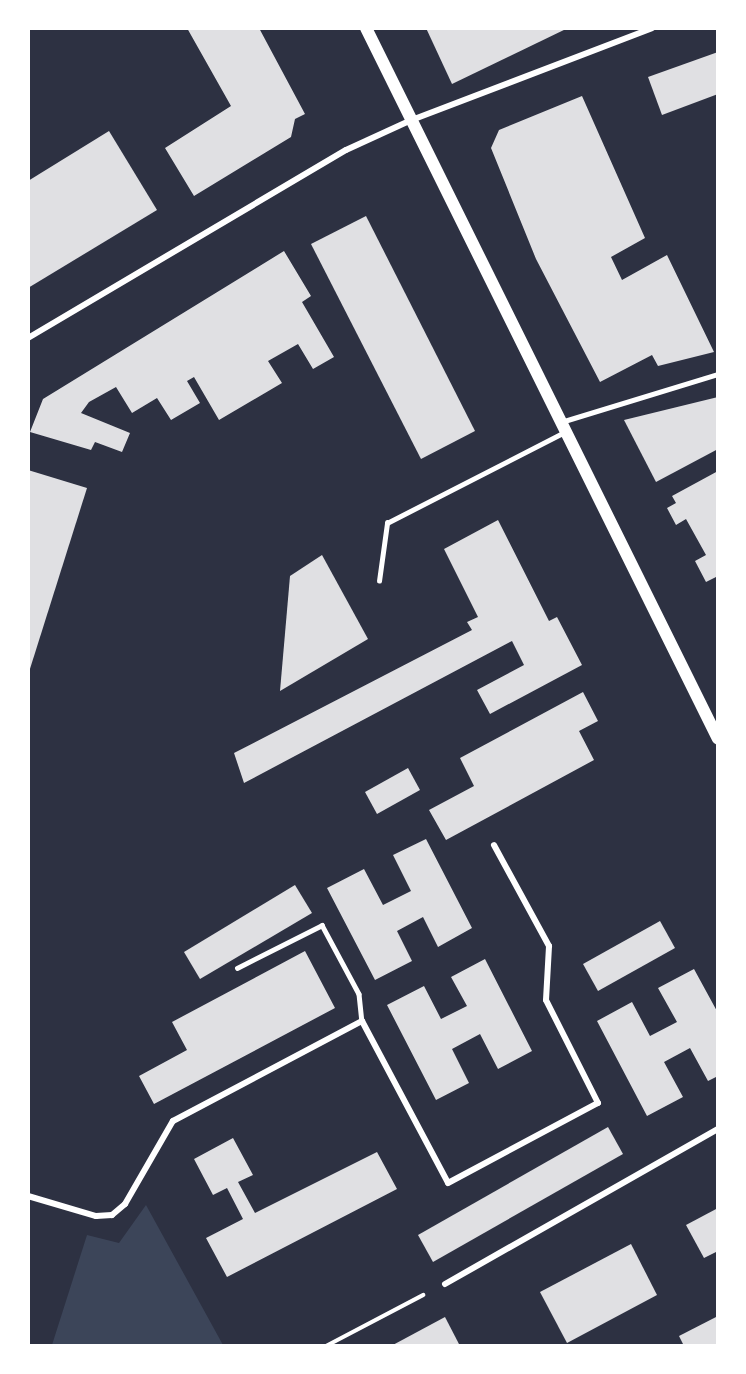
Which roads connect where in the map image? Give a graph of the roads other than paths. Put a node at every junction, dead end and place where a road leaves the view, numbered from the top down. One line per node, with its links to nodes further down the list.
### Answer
1 (366, 28): 3 (main road)
2 (652, 28): 3 (street)
3 (409, 121): 4 (street); 6 (main road)
4 (28, 338)
5 (717, 374): 6 (lane)
6 (561, 428): 7 (lane); 8 (main road)
7 (379, 581)
8 (716, 733)
9 (494, 845): 11 (street)
10 (237, 968): 11 (lane)
11 (362, 1021): 13 (street)
12 (717, 1129): 14 (street)
13 (28, 1196)
14 (445, 1284)

